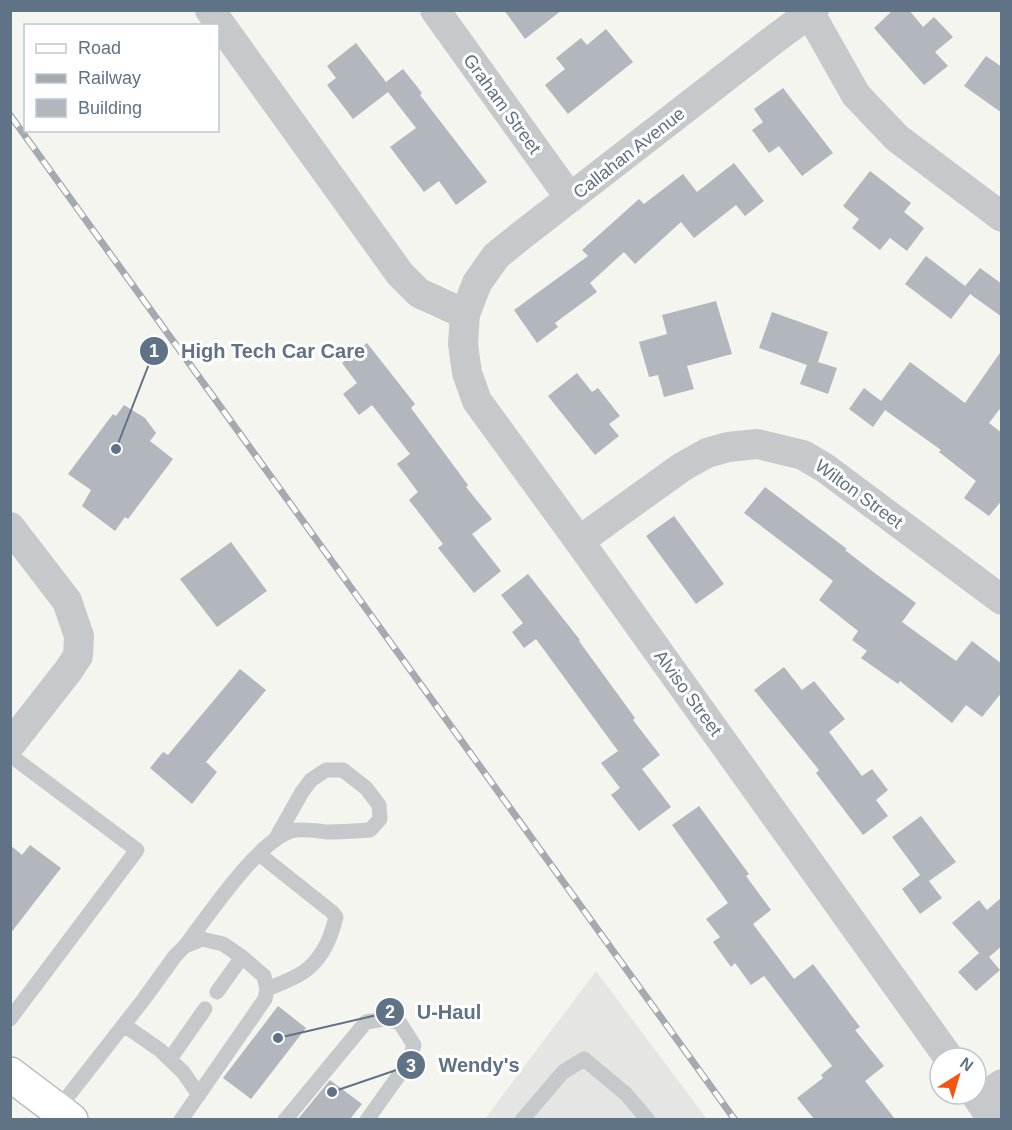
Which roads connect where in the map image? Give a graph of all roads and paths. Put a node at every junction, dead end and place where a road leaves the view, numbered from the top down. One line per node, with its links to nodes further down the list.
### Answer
1 (210, 10): 6 (street)
2 (435, 10): 4 (street, Graham Street)
3 (811, 12): 4 (street, Callahan Avenue); 5 (street)
4 (570, 198): 6 (street, Callahan Avenue)
5 (1002, 217)
6 (465, 314): 8 (street, Alviso Street)
7 (10, 527): 10 (street)
8 (579, 541): 9 (street, Wilton Street); 20 (street, Alviso Street)
9 (1002, 600)
10 (13, 739): 18 (lane)
11 (275, 840): 11 (lane); 12 (lane)
12 (259, 854): 13 (lane); 15 (lane)
13 (185, 946): 14 (lane); 19 (lane)
14 (242, 957): 15 (lane); 16 (lane)
15 (267, 989): 23 (lane)
16 (218, 992)
17 (206, 1009): 21 (lane)
18 (10, 1019)
19 (124, 1025): 21 (lane); 24 (lane)
20 (941, 1046)
21 (170, 1059): 23 (lane)
22 (10, 1074): 24 (main road)
23 (199, 1095): 25 (lane)
24 (64, 1114)
25 (182, 1119)
26 (285, 1119): 27 (lane)
27 (367, 1119)
28 (522, 1119): 29 (lane)
29 (648, 1119)

